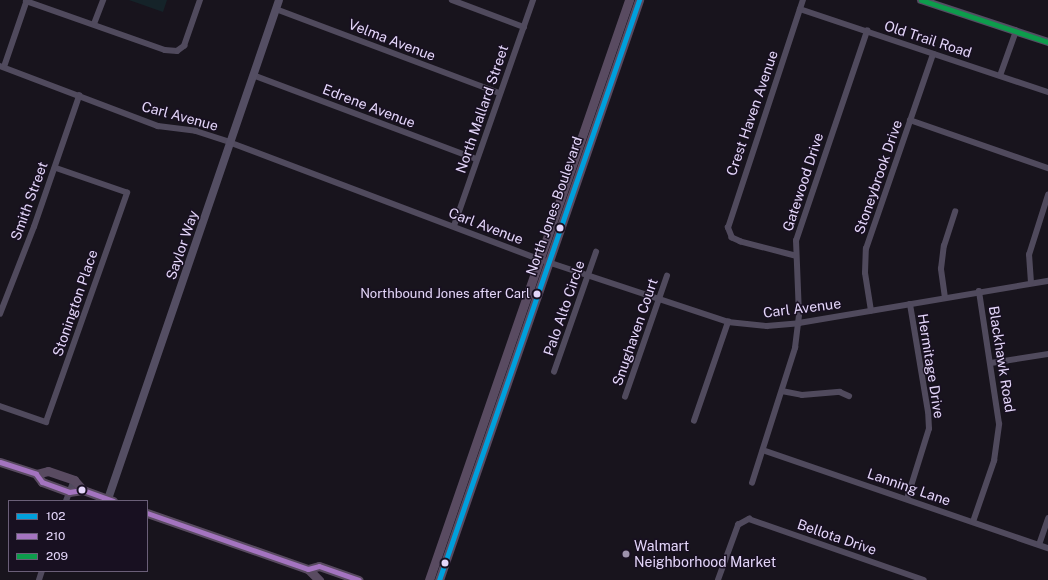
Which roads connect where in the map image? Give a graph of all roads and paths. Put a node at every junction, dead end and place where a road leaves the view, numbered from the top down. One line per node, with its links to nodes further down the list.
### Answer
1 (26, 0): 13 (street); 19 (street)
2 (103, 0): 13 (street)
3 (200, 0): 13 (street)
4 (279, 0): 11 (street, Saylor Way)
5 (452, 0): 14 (street)
6 (533, 0): 14 (street, North Mallard Street)
7 (629, 0): 22 (main road, North Jones Boulevard)
8 (639, 0): 23 (main road, North Jones Boulevard)
9 (803, 0): 12 (street, Crest Haven Avenue)
10 (921, 0): 16 (street)
11 (276, 9): 20 (street, Saylor Way); 25 (street, Velma Avenue)
12 (800, 9): 15 (street, Old Trail Road); 36 (street, Crest Haven Avenue)
13 (94, 24)
14 (524, 27): 25 (street, North Mallard Street)
15 (867, 31): 18 (street, Old Trail Road); 36 (street, Gatewood Drive)
16 (1016, 32): 17 (street); 21 (street)
17 (1048, 42)
18 (933, 54): 21 (street, Old Trail Road); 27 (street, Stoneybrook Drive)
19 (2, 66): 26 (street, Carl Avenue)
20 (253, 75): 28 (street, Saylor Way); 29 (street, Edrene Avenue)
21 (1000, 76): 24 (street, Old Trail Road)
22 (598, 88): 23 (main road); 37 (main road, North Jones Boulevard)
23 (608, 92): 38 (main road, North Jones Boulevard)
24 (1048, 92)
25 (500, 93): 29 (street, North Mallard Street)
26 (79, 96): 28 (street, Carl Avenue); 30 (street, Smith Street)
27 (910, 120): 31 (street); 47 (street, Stoneybrook Drive)
28 (229, 142): 34 (street, Carl Avenue); 71 (street, Saylor Way)
29 (477, 160): 34 (street, North Mallard Street)
30 (55, 168): 48 (street, Smith Street); 58 (street, Stonington Place)
31 (1048, 168)
32 (1048, 195): 42 (street)
33 (955, 212): 44 (street)
34 (454, 226): 37 (street, Carl Avenue)
35 (596, 252): 39 (street, Palo Alto Circle)
36 (795, 256): 50 (street, Gatewood Drive)
37 (539, 259): 38 (street, Carl Avenue); 55 (main road, North Jones Boulevard)
38 (549, 262): 39 (street, Carl Avenue); 61 (main road, North Jones Boulevard)
39 (588, 276): 45 (street, Carl Avenue); 53 (street, Palo Alto Circle)
40 (667, 276): 45 (street, Snughaven Court)
41 (1048, 281): 42 (street, Carl Avenue)
42 (1031, 283): 43 (street, Carl Avenue)
43 (979, 292): 44 (street, Carl Avenue); 52 (street, Blackhawk Road)
44 (945, 298): 46 (street, Carl Avenue)
45 (658, 299): 49 (street, Carl Avenue); 57 (street, Snughaven Court)
46 (910, 304): 47 (street, Carl Avenue); 70 (street, Hermitage Drive)
47 (872, 311): 50 (street, Carl Avenue)
48 (0, 314)
49 (728, 322): 50 (street, Carl Avenue); 59 (street)
50 (798, 323): 54 (street, Gatewood Drive)
51 (1048, 354): 52 (street)
52 (991, 363): 74 (street, Blackhawk Road)
53 (554, 372)
54 (782, 390): 56 (street); 62 (street, Gatewood Drive)
55 (492, 396): 60 (main road, North Jones Boulevard); 61 (main road)
56 (849, 396)
57 (626, 397)
58 (0, 406)
59 (694, 420)
60 (480, 431): 65 (main road); 80 (main road, North Jones Boulevard)
61 (486, 442): 65 (main road, North Jones Boulevard)
62 (763, 450): 67 (street, Gatewood Drive); 70 (street, Lanning Lane)
63 (0, 462): 64 (main road)
64 (36, 474): 66 (main road); 69 (main road)
65 (476, 474): 81 (main road, North Jones Boulevard)
66 (74, 480): 68 (main road); 69 (street)
67 (752, 483)
68 (83, 490): 69 (main road); 71 (main road)
69 (68, 497)
70 (907, 499): 74 (street, Lanning Lane)
71 (110, 500)
72 (148, 513): 77 (main road)
73 (1048, 519): 75 (street)
74 (973, 522): 75 (street, Lanning Lane)
75 (1039, 545): 76 (street, Lanning Lane)
76 (1048, 548)
77 (308, 569): 78 (main road); 79 (main road)
78 (319, 580)
79 (359, 580)
80 (429, 580)
81 (438, 580)
82 (718, 580): 83 (street, Bellota Drive)
83 (924, 580)

